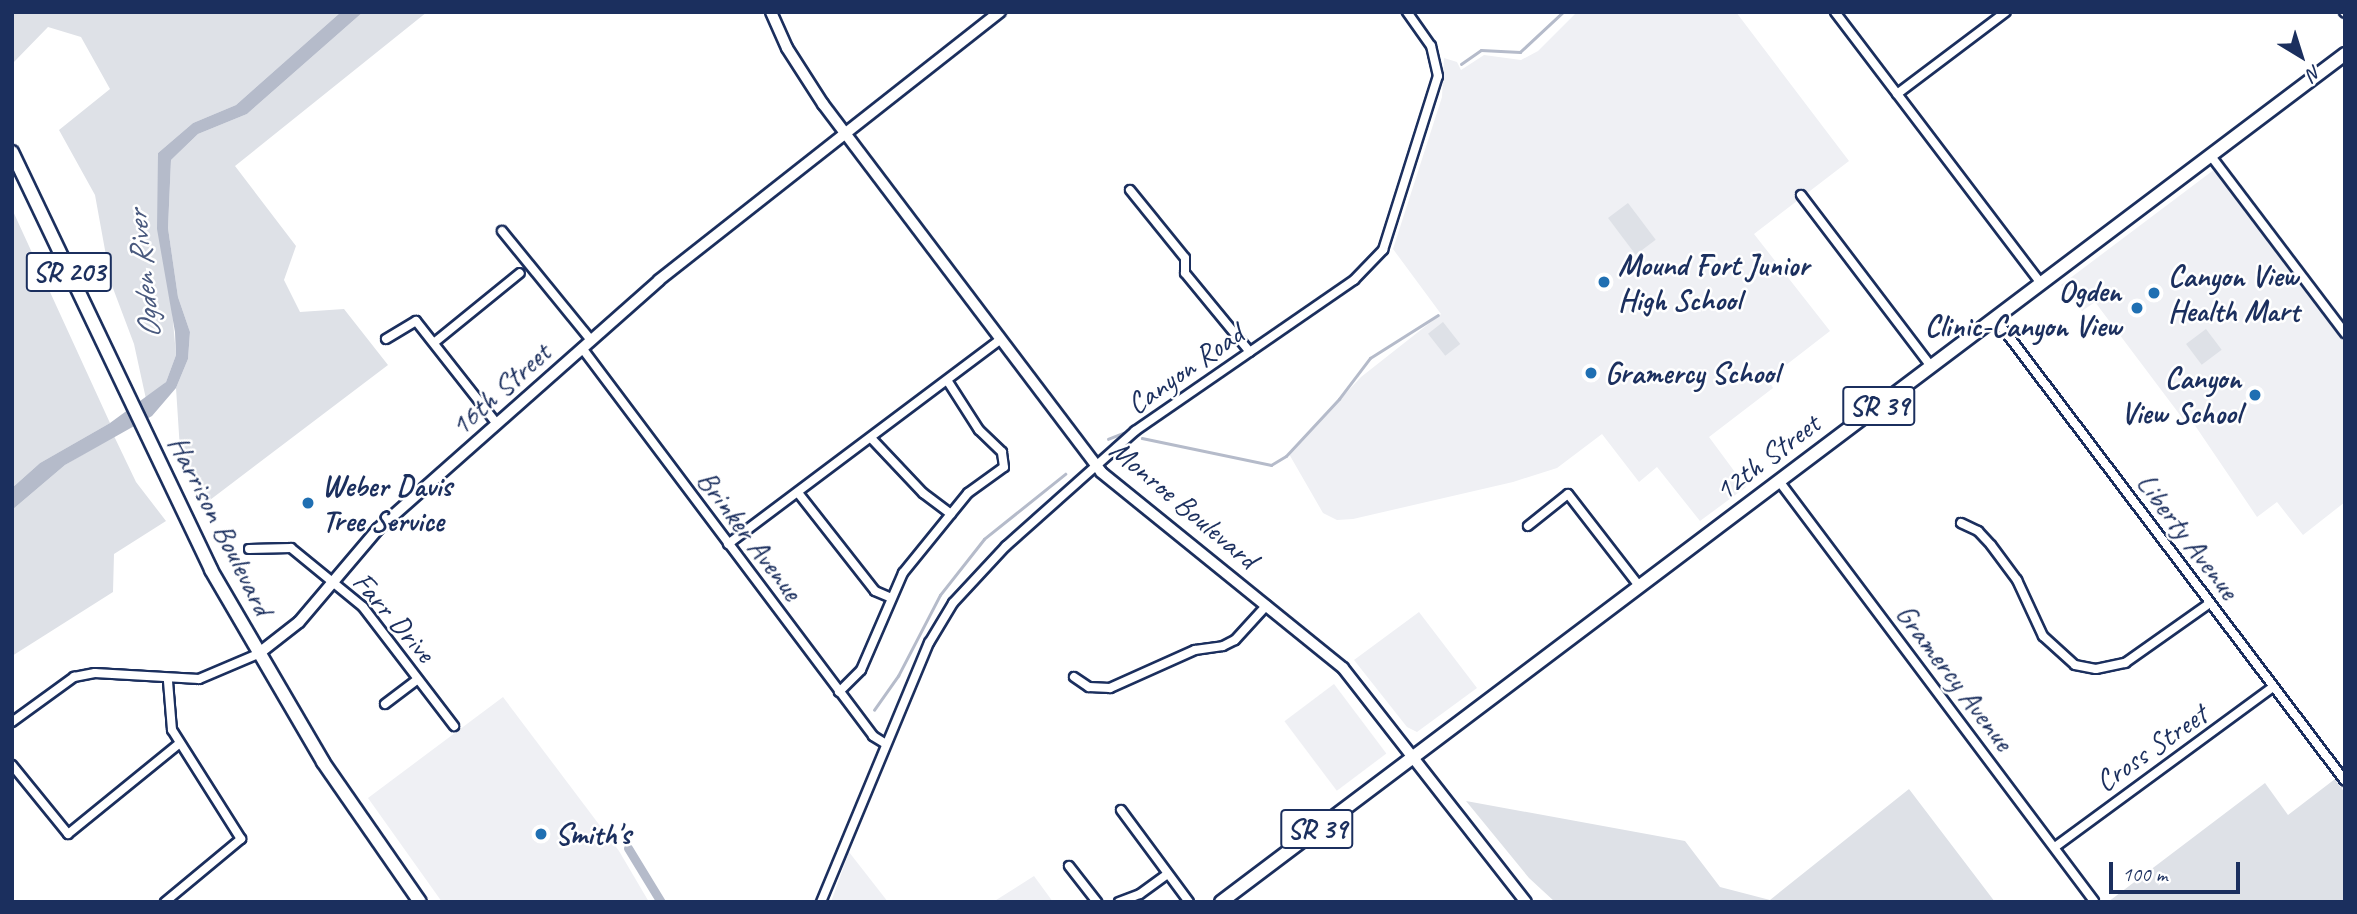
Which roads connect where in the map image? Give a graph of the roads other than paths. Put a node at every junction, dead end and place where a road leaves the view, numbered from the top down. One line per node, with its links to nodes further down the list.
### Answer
1 (771, 12): 8 (main road, Monroe Boulevard)
2 (1000, 12): 8 (main road, 16th Street)
3 (1407, 12): 22 (street, Canyon Road)
4 (1835, 12): 7 (street)
5 (2006, 12): 7 (street)
6 (2345, 54): 10 (main road, 12th Street / SR 39)
7 (1897, 94): 15 (street)
8 (845, 133): 19 (main road, Monroe Boulevard); 21 (main road, 16th Street)
9 (12, 152): 40 (main road, Harrison Boulevard / SR 203)
10 (2211, 156): 15 (main road, 12th Street / SR 39); 17 (street)
11 (1130, 190): 22 (street)
12 (1801, 195): 23 (street)
13 (502, 231): 21 (street, Brinker Avenue)
14 (520, 273): 20 (street)
15 (2042, 283): 16 (main road, 12th Street / SR 39)
16 (1995, 318): 23 (main road, 12th Street / SR 39); 38 (street, Liberty Avenue)
17 (2345, 334)
18 (386, 339): 20 (street)
19 (1001, 340): 24 (street); 27 (main road, Monroe Boulevard)
20 (435, 342): 25 (street)
21 (586, 344): 25 (main road, 16th Street); 33 (street, Brinker Avenue)
22 (1250, 352): 27 (street, Canyon Road)
23 (1931, 366): 28 (main road, 12th Street / SR 39)
24 (947, 380): 26 (street); 30 (street)
25 (497, 424): 35 (main road, 16th Street)
26 (871, 438): 29 (street); 30 (street)
27 (1095, 465): 39 (main road, Monroe Boulevard); 50 (street, Canyon Road)
28 (1779, 481): 36 (main road, 12th Street / SR 39); 55 (street, Gramercy Avenue)
29 (799, 494): 33 (street); 37 (street)
30 (951, 514): 37 (street)
31 (1961, 523): 38 (street)
32 (1528, 526): 36 (street)
33 (728, 544): 45 (street, Brinker Avenue)
34 (249, 549): 35 (street, Farr Drive)
35 (333, 581): 40 (main road, 16th Street); 42 (street, Farr Drive)
36 (1639, 586): 51 (main road, 12th Street / SR 39)
37 (889, 597): 45 (street)
38 (2210, 603): 44 (street, Liberty Avenue)
39 (1267, 606): 41 (street); 51 (main road, Monroe Boulevard)
40 (258, 654): 43 (street, 16th Street); 60 (main road, Harrison Boulevard / SR 203)
41 (1074, 677)
42 (418, 679): 46 (street); 48 (street, Farr Drive)
43 (168, 681): 47 (street, 16th Street); 49 (street)
44 (2273, 687): 53 (street, Liberty Avenue); 55 (street, Cross Street)
45 (839, 692): 50 (street, Brinker Avenue)
46 (386, 704)
47 (12, 722)
48 (454, 726)
49 (180, 743): 52 (street); 59 (street)
50 (886, 744): 61 (street, Canyon Road)
51 (1413, 757): 65 (main road, 12th Street / SR 39); 66 (main road, Monroe Boulevard)
52 (12, 765)
53 (2345, 781)
54 (1121, 810): 57 (street)
55 (2055, 847): 58 (street, Gramercy Avenue)
56 (1069, 866): 62 (street)
57 (1168, 874): 63 (street); 64 (street)
58 (2094, 901)
59 (165, 902)
60 (419, 902)
61 (821, 902)
62 (1097, 902)
63 (1119, 902)
64 (1189, 902)
65 (1222, 902)
66 (1526, 902)

